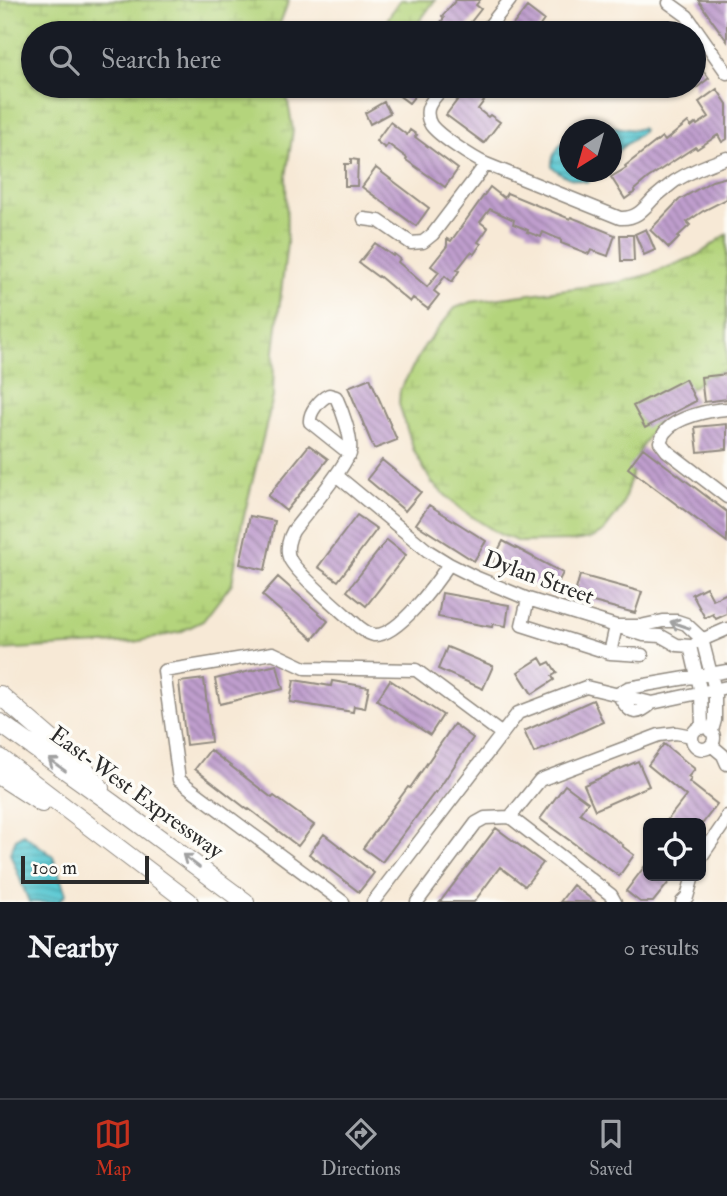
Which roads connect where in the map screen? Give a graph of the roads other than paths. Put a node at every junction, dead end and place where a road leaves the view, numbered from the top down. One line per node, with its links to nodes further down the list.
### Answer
1 (510, 0): 3 (street)
2 (669, 3): 4 (street)
3 (493, 21)
4 (691, 21)
5 (706, 43): 6 (street)
6 (727, 73)
7 (435, 98): 9 (street)
8 (727, 158): 9 (street)
9 (485, 164): 10 (street)
10 (364, 219)
11 (727, 409): 14 (street)
12 (350, 454): 13 (street, Dylan Street)
13 (336, 475): 15 (street, Dylan Street); 15 (street, Dylan Street)
14 (727, 497)
15 (449, 564): 16 (street, Dylan Street)
16 (528, 598): 17 (street, Dylan Street); 21 (street)
17 (616, 626): 19 (street, Dylan Street, one-way to 17); 20 (street, Dylan Street); 21 (street)
18 (727, 629): 19 (street)
19 (702, 639): 20 (street); 24 (street)
20 (690, 646): 25 (street)
21 (610, 653): 22 (street)
22 (642, 655)
23 (727, 671): 24 (street)
24 (711, 674): 25 (street); 26 (street)
25 (697, 677): 27 (street); 28 (street)
26 (721, 689): 27 (street); 31 (street)
27 (701, 693): 28 (street); 31 (street)
28 (618, 694): 32 (street)
29 (0, 695): 37 (highway)
30 (0, 723): 37 (highway, East-West Expressway, one-way to 30)
31 (700, 731): 33 (street); 33 (street); 39 (street)
32 (502, 734): 45 (street); 46 (street)
33 (711, 745): 35 (street)
34 (0, 758): 40 (highway)
35 (727, 764)
36 (0, 776): 40 (highway)
37 (113, 804): 44 (highway, East-West Expressway, one-way to 37)
38 (727, 816): 41 (street)
39 (510, 817): 47 (street); 48 (street)
40 (89, 827): 43 (highway)
41 (706, 848)
42 (692, 881): 49 (street)
43 (189, 902)
44 (245, 902)
45 (343, 902)
46 (373, 902)
47 (417, 902)
48 (615, 902)
49 (682, 902)

